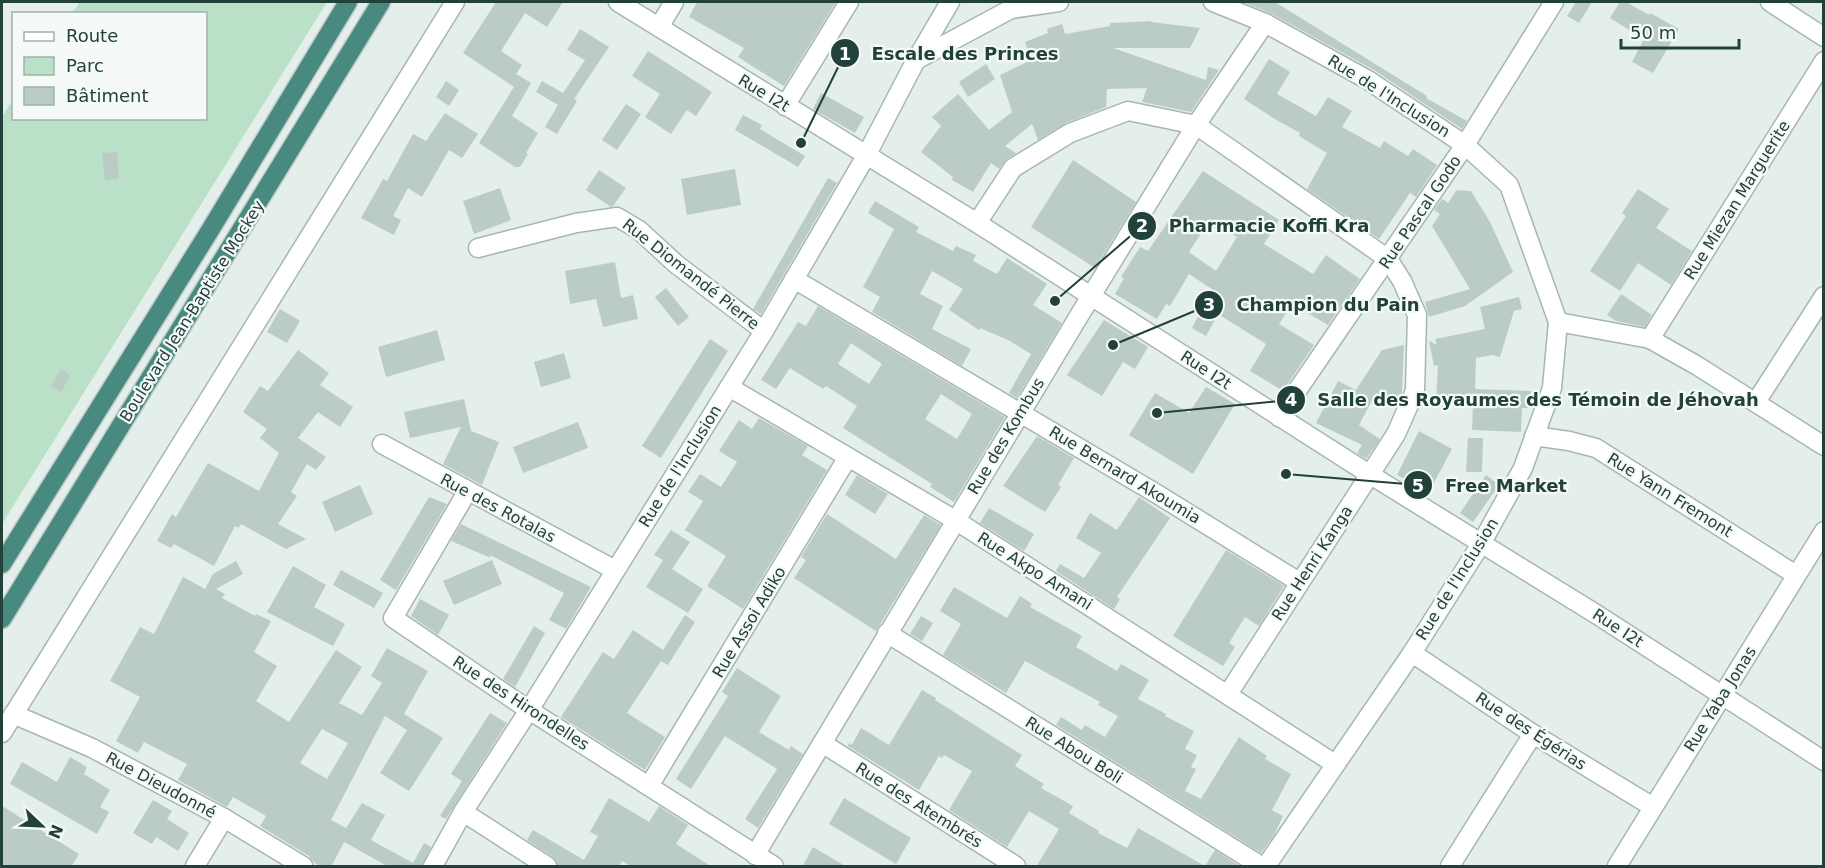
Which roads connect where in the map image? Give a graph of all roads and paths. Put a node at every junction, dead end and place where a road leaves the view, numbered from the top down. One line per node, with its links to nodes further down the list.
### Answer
1 (348, 2): 43 (highway, Boulevard Jean-Baptiste Mockey)
2 (381, 2): 47 (highway, Boulevard Jean-Baptiste Mockey)
3 (455, 2): 53 (street)
4 (618, 2): 13 (street, Rue I2t)
5 (674, 2): 13 (street)
6 (849, 2): 17 (street)
7 (950, 2): 15 (street, Rue de l'Inclusion)
8 (1059, 2): 15 (street)
9 (1213, 2): 12 (street, Rue de l'Inclusion)
10 (1554, 2): 19 (street, Rue Pascal Godo)
11 (1770, 2): 14 (street)
12 (1265, 23): 18 (street, Rue des Kombus); 19 (street, Rue de l'Inclusion)
13 (659, 27): 17 (street, Rue I2t)
14 (1824, 37)
15 (916, 60): 20 (street, Rue de l'Inclusion)
16 (1824, 61): 29 (street, Rue Miezan Marguerite)
17 (785, 106): 20 (street, Rue I2t)
18 (1196, 125): 21 (street, Rue Henri Kanga); 23 (street, Rue Henri Kanga); 25 (street, Rue des Kombus)
19 (1465, 144): 23 (street, Rue Pascal Godo); 27 (street, Rue de l'Inclusion)
20 (866, 156): 21 (street, Rue I2t); 24 (street, Rue de l'Inclusion)
21 (977, 223): 25 (street, Rue I2t)
22 (478, 248): 28 (street, Rue Diomandé Pierre)
23 (1388, 259): 33 (street, Rue Pascal Godo); 38 (street, Rue Henri Kanga)
24 (794, 279): 28 (street, Rue de l'Inclusion); 32 (street, Rue Bernard Akoumia)
25 (1091, 296): 32 (street, Rue des Kombus); 33 (street, Rue I2t)
26 (1824, 296): 31 (street)
27 (1558, 322): 29 (street); 34 (street, Rue de l'Inclusion)
28 (764, 331): 30 (street, Rue de l'Inclusion)
29 (1650, 339): 31 (street)
30 (729, 387): 37 (street, Rue Akpo Amani); 44 (street, Rue de l'Inclusion)
31 (1756, 402): 36 (street)
32 (1021, 413): 40 (street, Rue des Kombus); 46 (street, Rue Bernard Akoumia)
33 (1279, 417): 38 (street, Rue I2t)
34 (1534, 436): 42 (street, Rue de l'Inclusion); 45 (street, Rue Yann Fremont)
35 (382, 444): 39 (street, Rue des Rotalas)
36 (1824, 446)
37 (848, 457): 40 (street, Rue Akpo Amani); 59 (street, Rue Assoi Adiko)
38 (1369, 474): 42 (street, Rue I2t); 46 (street, Rue Henri Kanga)
39 (467, 492): 44 (street, Rue des Rotalas); 52 (street, Rue des Hirondelles)
40 (955, 520): 48 (street, Rue des Kombus); 50 (street, Rue Akpo Amani)
41 (1824, 531): 45 (street, Rue Yaba Jonas)
42 (1481, 544): 49 (street, Rue de l'Inclusion); 51 (street, Rue I2t)
43 (2, 564)
44 (615, 570): 52 (street, Rue de l'Inclusion)
45 (1796, 575): 51 (street, Rue Yaba Jonas)
46 (1299, 582): 50 (street, Rue Henri Kanga)
47 (2, 619)
48 (887, 633): 56 (street, Rue des Kombus); 70 (street, Rue Abou Boli)
49 (1412, 652): 55 (street, Rue des Égérias); 58 (street, Rue de l'Inclusion)
50 (1228, 694): 58 (street, Rue Akpo Amani)
51 (1723, 695): 57 (street, Rue I2t); 60 (street, Rue Yaba Jonas)
52 (530, 710): 59 (street, Rue des Hirondelles); 61 (street, Rue de l'Inclusion)
53 (13, 714): 54 (street); 62 (street, Rue Dieudonné)
54 (2, 733)
55 (1533, 734): 60 (street, Rue des Égérias); 72 (street)
56 (822, 743): 63 (street, Rue des Kombus); 69 (street, Rue des Atembrés)
57 (1824, 761)
58 (1335, 764): 71 (street, Rue de l'Inclusion)
59 (649, 786): 63 (street, Rue des Hirondelles)
60 (1653, 807): 73 (street, Rue Yaba Jonas)
61 (463, 812): 66 (street, Rue de l'Inclusion); 67 (street)
62 (224, 818): 64 (street); 65 (street, Rue Dieudonné)
63 (755, 855): 68 (street, Rue des Hirondelles)
64 (195, 867)
65 (303, 867)
66 (433, 867)
67 (547, 867)
68 (774, 867)
69 (1016, 867)
70 (1261, 867)
71 (1266, 867)
72 (1450, 867)
73 (1617, 867)

